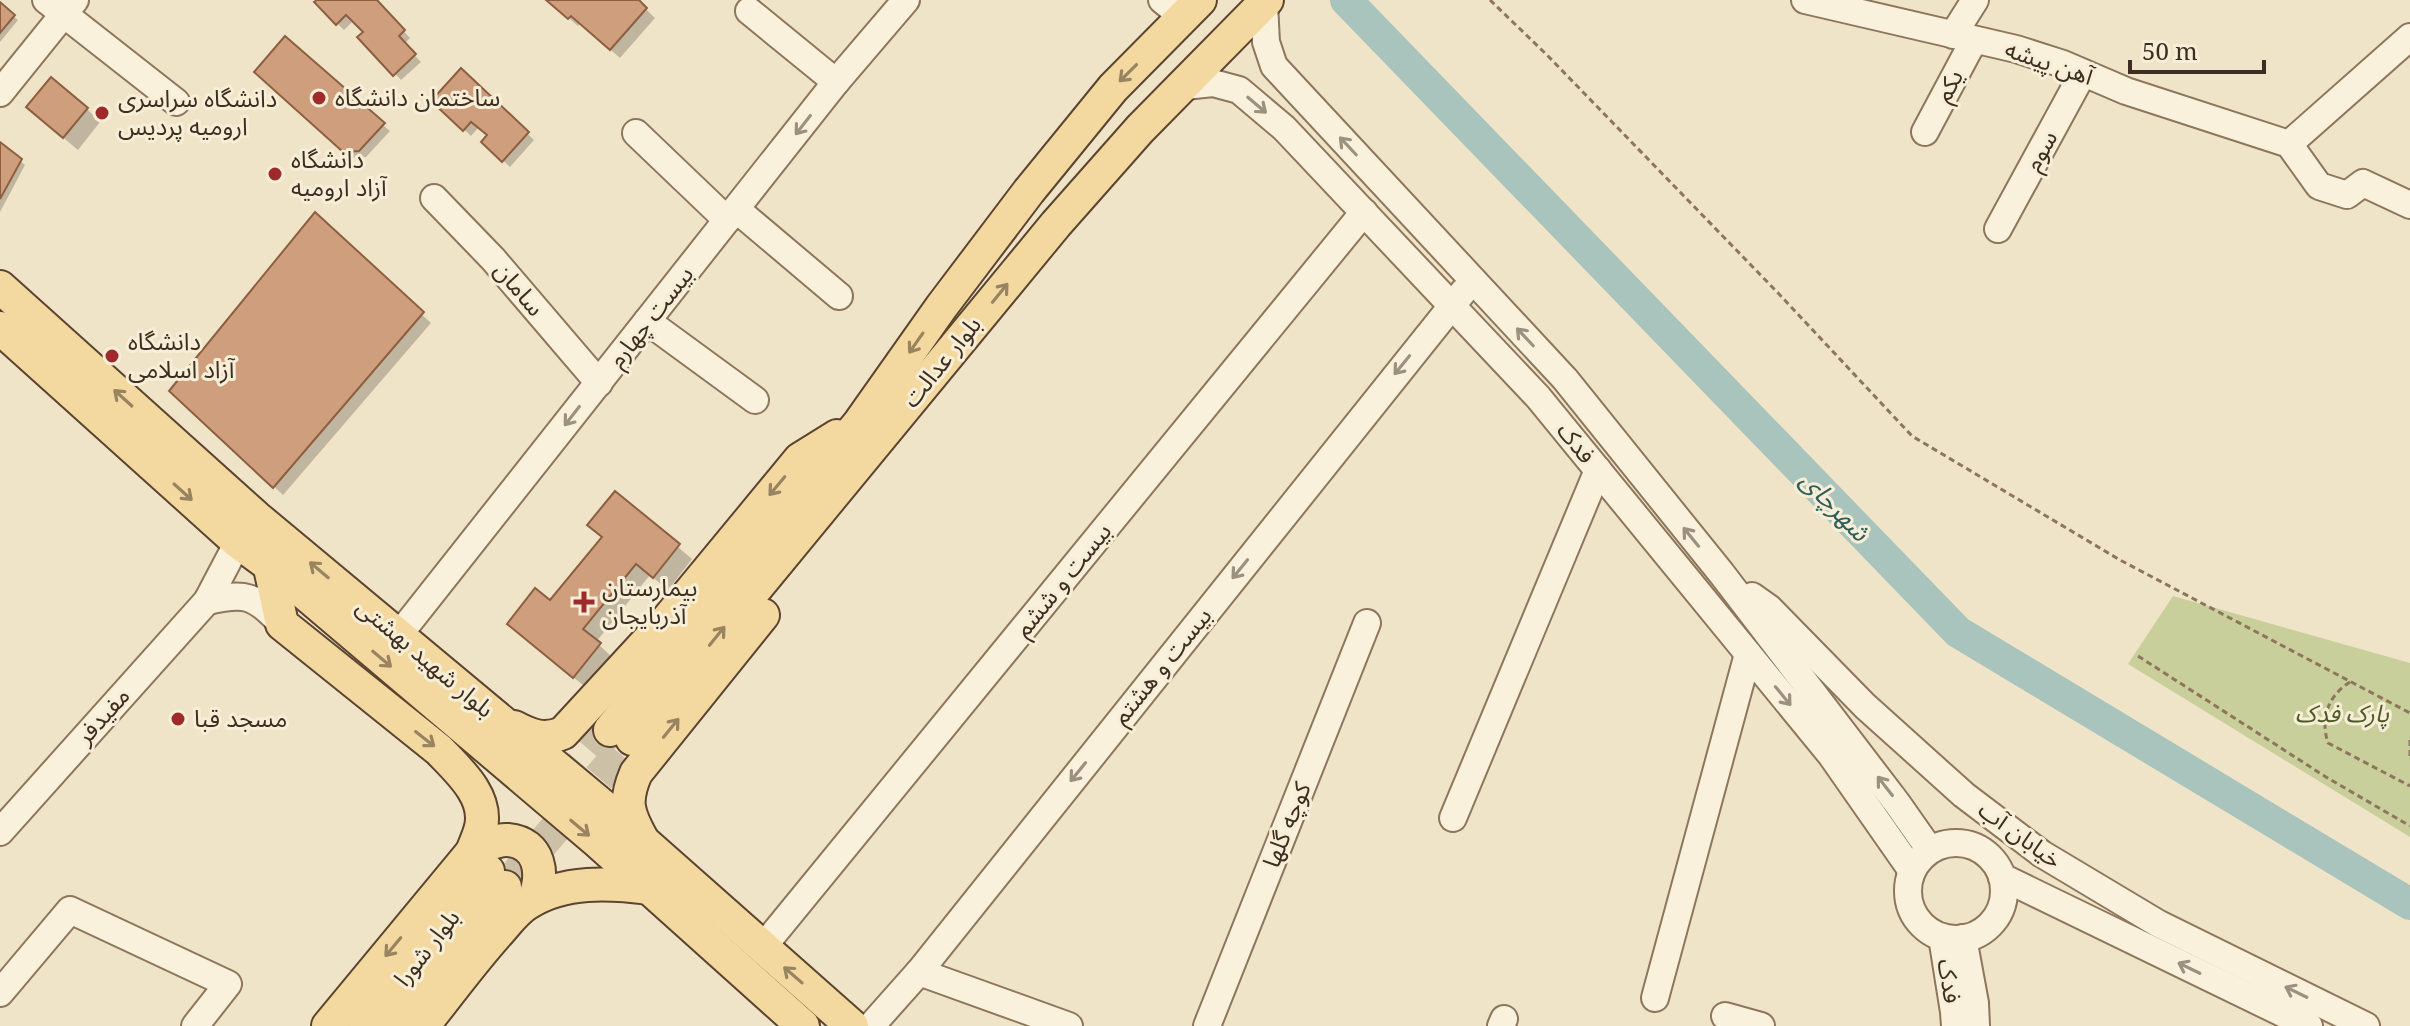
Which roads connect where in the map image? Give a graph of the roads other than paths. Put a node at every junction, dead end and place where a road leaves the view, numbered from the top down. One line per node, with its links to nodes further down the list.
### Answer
1 (906, 0): 11 (street, بیست چهارم)
2 (1975, 0): 8 (street, یکم)
3 (1812, 1): 8 (street, آهن پیشه)
4 (1266, 2): 12 (main road, بلوار عدالت); 23 (street, فدک, one-way to 4)
5 (62, 5): 13 (street); 14 (street)
6 (1182, 6): 32 (main road, بلوار عدالت, one-way to 32)
7 (749, 11): 11 (street)
8 (1964, 37): 10 (street, آهن پیشه); 15 (street, یکم)
9 (2410, 37): 17 (street)
10 (2083, 73): 17 (street, آهن پیشه); 22 (street, سوم)
11 (836, 82): 21 (street, بیست چهارم, one-way to 21)
12 (1185, 86): 20 (street, فدک, one-way to 20); 31 (main road, بلوار عدالت, one-way to 12)
13 (0, 93)
14 (176, 102)
15 (1925, 132)
16 (636, 133): 21 (street)
17 (2289, 144): 19 (street)
18 (434, 198): 29 (street, سامان)
19 (2410, 205)
20 (1364, 212): 26 (street, فدک); 55 (street, بیست و ششم)
21 (732, 214): 25 (street); 27 (street, بیست چهارم)
22 (1998, 229)
23 (1474, 281): 26 (street, بیست و هشتم); 36 (street, فدک, one-way to 23)
24 (0, 287): 34 (main road, بلوار شهید بهشتی, one-way to 24)
25 (839, 296)
26 (1451, 304): 33 (street, فدک); 56 (street, بیست و هشتم, one-way to 56)
27 (647, 321): 29 (street, بیست چهارم); 30 (street)
28 (0, 328): 34 (main road, بلوار شهید بهشتی, one-way to 34)
29 (599, 383): 40 (street, بیست چهارم, one-way to 40)
30 (755, 400)
31 (897, 418): 32 (main road, بلوار عدالت, one-way to 31); 44 (main road, one-way to 31)
32 (860, 422): 43 (main road, one-way to 43)
33 (1598, 470): 41 (street, فدک); 45 (street)
34 (247, 529): 35 (main road, بلوار شهید بهشتی); 37 (street, مفیدفر); 40 (main road, بلوار شهید بهشتی, one-way to 34)
35 (269, 563): 39 (main road); 52 (main road, بلوار شهید بهشتی, one-way to 52)
36 (1722, 574): 48 (street, فدک, one-way to 36); 74 (street, خیابان آب, one-way to 36)
37 (207, 601): 39 (street); 46 (street, مفیدفر)
38 (1367, 623): 69 (street, کوچه گلها)
39 (282, 624): 49 (main road, one-way to 49)
40 (398, 636): 42 (main road, بلوار شهید بهشتی)
41 (1748, 654): 50 (street, فدک, one-way to 50); 58 (street)
42 (500, 720): 43 (main road); 47 (main road, بلوار شهید بهشتی)
43 (563, 733): 44 (main road)
44 (636, 773): 47 (main road)
45 (1453, 818)
46 (0, 832)
47 (645, 844): 55 (main road, بلوار شهید بهشتی)
48 (1930, 850): 50 (street); 51 (street)
49 (488, 870): 53 (main road); 61 (main road, one-way to 61); 62 (main road, بلوار شورا); 63 (main road, بلوار شورا)
50 (1912, 871): 54 (street)
51 (2002, 877): 54 (street); 73 (street, خیابان آب, one-way to 51)
52 (650, 888): 53 (main road); 65 (main road, بلوار شهید بهشتی)
53 (534, 899): 64 (main road)
54 (1953, 938): 71 (street, فدک); 72 (street, فدک)
55 (762, 948): 66 (main road, بلوار شهید بهشتی, one-way to 55)
56 (919, 972): 67 (street, بیست و هشتم); 68 (street)
57 (0, 993): 60 (street)
58 (1655, 998)
59 (1725, 1016): 70 (street)
60 (195, 1026)
61 (328, 1026)
62 (365, 1026)
63 (397, 1026)
64 (423, 1026)
65 (803, 1026)
66 (852, 1026)
67 (871, 1026)
68 (1069, 1026)
69 (1207, 1026)
70 (1761, 1026)
71 (1955, 1026)
72 (1976, 1026)
73 (2309, 1026)
74 (2366, 1026)

